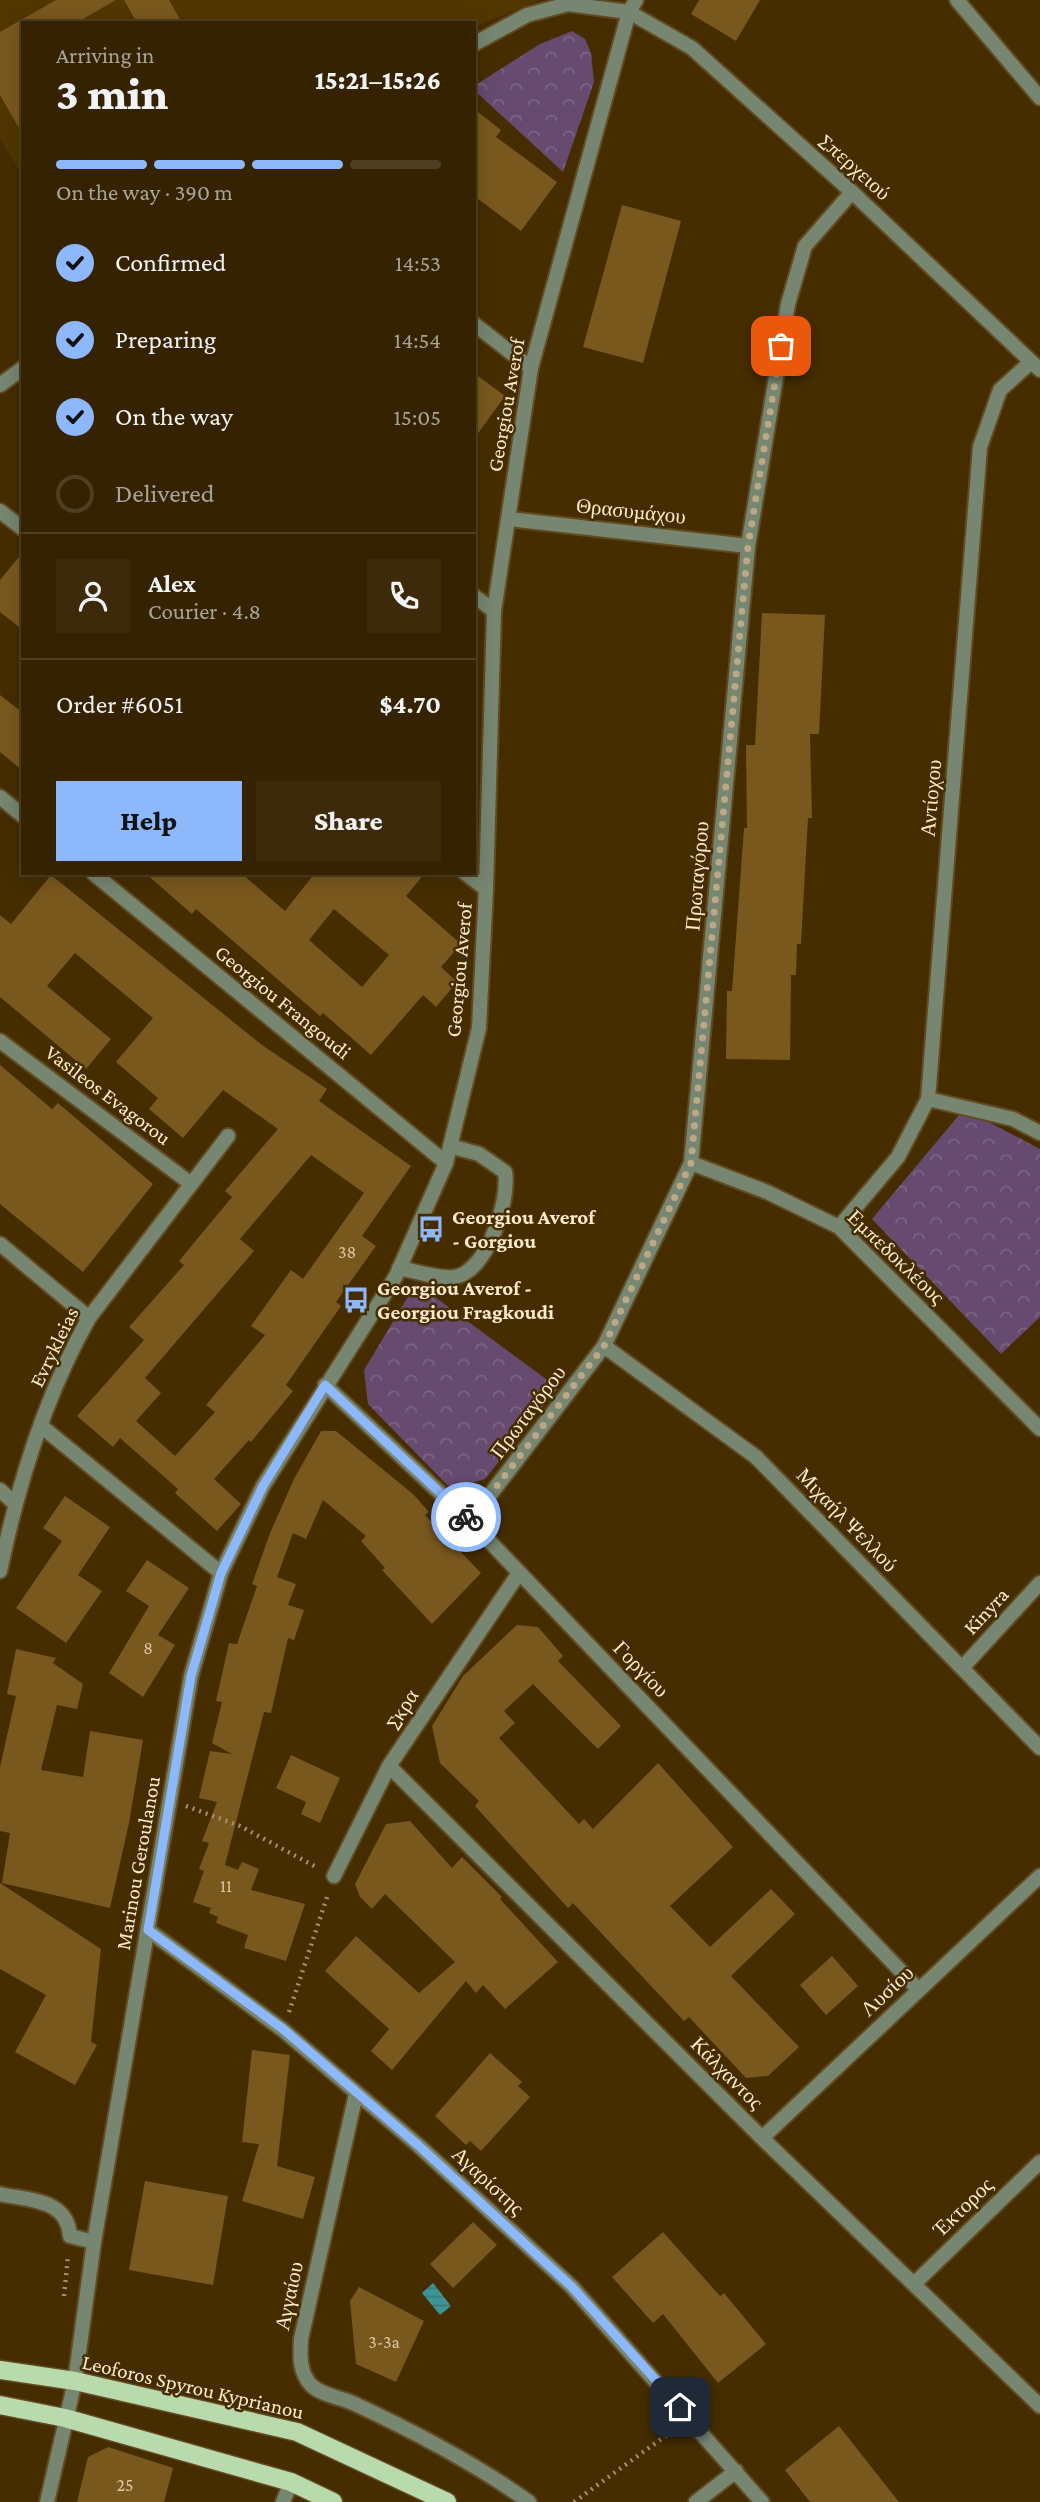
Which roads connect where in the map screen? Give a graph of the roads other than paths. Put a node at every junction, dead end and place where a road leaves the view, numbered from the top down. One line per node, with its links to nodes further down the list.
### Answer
1 (957, 0): 4 (street)
2 (633, 6): 3 (street); 5 (street, Σπερχειού); 8 (street, Georgiou Averof)
3 (476, 43)
4 (1040, 98)
5 (852, 192): 7 (street, Σπερχειού); 14 (street, Πρωταγόρου)
6 (476, 326): 8 (street)
7 (1036, 366): 23 (street, Αντίοχου)
8 (531, 368): 12 (street, Georgiou Averof)
9 (21, 370): 10 (street)
10 (0, 386)
11 (0, 511): 13 (street)
12 (509, 519): 14 (street, Θρασυμάχου); 16 (street, Georgiou Averof)
13 (21, 527)
14 (748, 546): 28 (street, Πρωταγόρου)
15 (476, 598): 16 (street)
16 (494, 611): 21 (street, Georgiou Averof)
17 (0, 797): 18 (street)
18 (21, 814)
19 (95, 875): 27 (street, Georgiou Frangoudi)
20 (467, 875): 21 (street)
21 (486, 890): 26 (street, Georgiou Averof)
22 (0, 1041): 29 (street, Vasileos Evagorou)
23 (928, 1099): 24 (street); 30 (street, Αντίοχου)
24 (1040, 1133)
25 (228, 1136): 29 (street, Evrykleias)
26 (450, 1146): 27 (street, Georgiou Averof); 32 (street)
27 (446, 1163): 32 (street, Georgiou Averof)
28 (691, 1163): 30 (street, Εμπεδοκλέους); 34 (street, Πρωταγόρου)
29 (190, 1183): 33 (street, Evrykleias)
30 (839, 1227): 37 (street, Εμπεδοκλέους)
31 (0, 1244): 33 (street)
32 (398, 1272): 35 (street, Marinou Geroulanou)
33 (89, 1318): 36 (street, Evrykleias)
34 (604, 1346): 40 (street, Πρωταγόρου); 45 (street, Μιχαήλ Ψελλού)
35 (325, 1385): 40 (street, Γοργίου); 42 (street, Marinou Geroulanou)
36 (41, 1426): 39 (street, Evrykleias); 42 (street)
37 (1040, 1429)
38 (0, 1490): 39 (street)
39 (14, 1503): 41 (street, Evrykleias)
40 (470, 1521): 43 (street, Γοργίου)
41 (0, 1571)
42 (221, 1573): 50 (street, Marinou Geroulanou)
43 (519, 1573): 47 (street, Σκρα); 51 (street, Γοργίου)
44 (1040, 1583): 45 (street, Kinyra)
45 (962, 1668): 46 (street, Μιχαήλ Ψελλού)
46 (1040, 1748)
47 (389, 1766): 48 (street, Σκρα); 53 (street, Κάλχαντος)
48 (334, 1876)
49 (1040, 1876): 51 (street, Λυσίου)
50 (148, 1930): 52 (street, Αγαρίστης); 56 (street, Marinou Geroulanou)
51 (919, 1990): 53 (street, Λυσίου)
52 (356, 2094): 63 (street, Αγαρίστης); 69 (street, Αγγαίου)
53 (762, 2138): 57 (street, Κάλχαντος)
54 (1040, 2162): 57 (street, Έκτορος)
55 (0, 2194): 56 (street)
56 (94, 2242): 59 (street, Marinou Geroulanou)
57 (915, 2283): 61 (street, Κάλχαντος)
58 (0, 2370): 59 (main road, Leoforos Spyrou Kyprianou)
59 (75, 2381): 62 (street, Marinou Geroulanou); 68 (main road, Leoforos Spyrou Kyprianou)
60 (0, 2405): 62 (main road)
61 (1040, 2406)
62 (65, 2418): 64 (main road); 65 (street, Marinou Geroulanou)
63 (736, 2471): 70 (street); 71 (street, Αγαρίστης)
64 (291, 2482): 66 (street); 67 (main road)
65 (47, 2502)
66 (283, 2502)
67 (333, 2502)
68 (447, 2502)
69 (529, 2502)
70 (696, 2502)
71 (762, 2502)

